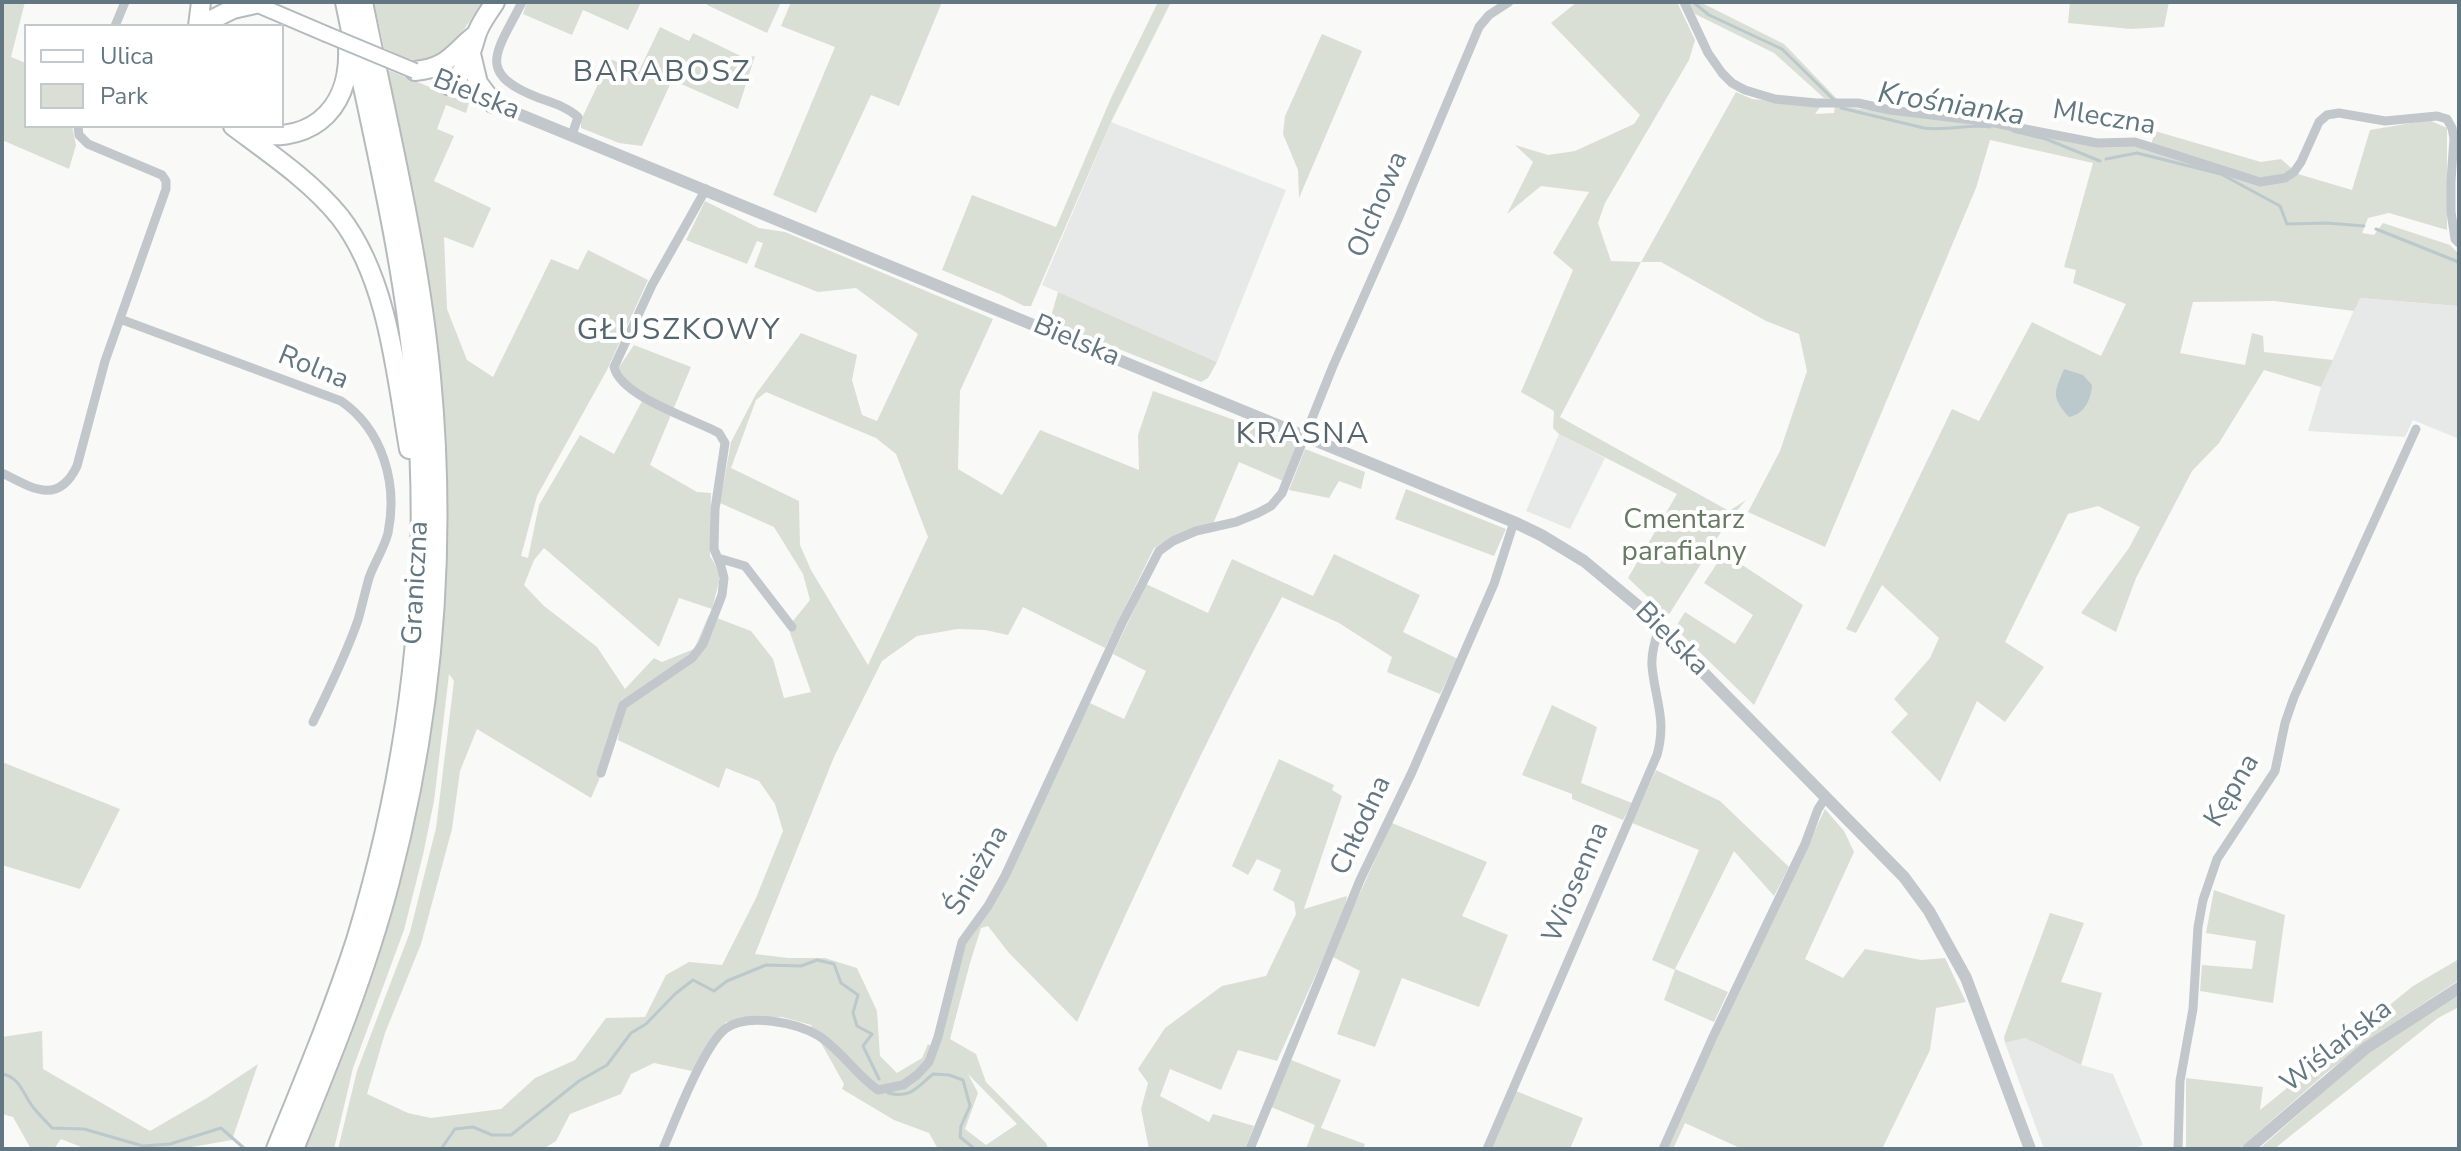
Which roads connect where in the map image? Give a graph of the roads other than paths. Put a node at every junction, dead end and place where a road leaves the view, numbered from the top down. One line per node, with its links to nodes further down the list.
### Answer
1 (125, 2): 9 (street)
2 (495, 2): 10 (highway)
3 (522, 2): 16 (street)
4 (1509, 2): 21 (street, Olchowa)
5 (1684, 2): 18 (street, Mleczna)
6 (253, 3): 8 (highway); 11 (main road, Bielska, bridge)
7 (351, 3): 15 (highway); 23 (highway, Graniczna); 33 (highway, Graniczna)
8 (204, 13)
9 (116, 24)
10 (466, 52): 11 (highway); 12 (highway); 13 (highway)
11 (415, 71): 12 (main road, Bielska)
12 (448, 85): 13 (street, Bielska)
13 (493, 103): 16 (street, Bielska)
14 (78, 128): 19 (street)
15 (235, 128): 23 (highway)
16 (572, 135): 17 (street, Bielska)
17 (706, 189): 21 (street, Bielska); 25 (street)
18 (2459, 243)
19 (120, 319): 22 (street); 28 (street, Rolna)
20 (2416, 429): 39 (street, Kępna)
21 (1305, 437): 24 (street, Bielska); 34 (street, Śnieżna)
22 (2, 473)
23 (421, 518): 32 (highway, Graniczna)
24 (1514, 522): 27 (street, Bielska); 35 (street, Chłodna)
25 (718, 558): 26 (street); 29 (street)
26 (792, 627)
27 (1659, 628): 30 (street, Bielska); 36 (street, Wiosenna)
28 (313, 722)
29 (601, 773)
30 (1826, 797): 37 (street); 38 (street, Bielska)
31 (2459, 988): 40 (street, Wiślańska)
32 (276, 1149)
33 (294, 1149)
34 (663, 1149)
35 (1250, 1149)
36 (1487, 1149)
37 (1663, 1149)
38 (2030, 1149)
39 (2178, 1149)
40 (2248, 1149)

